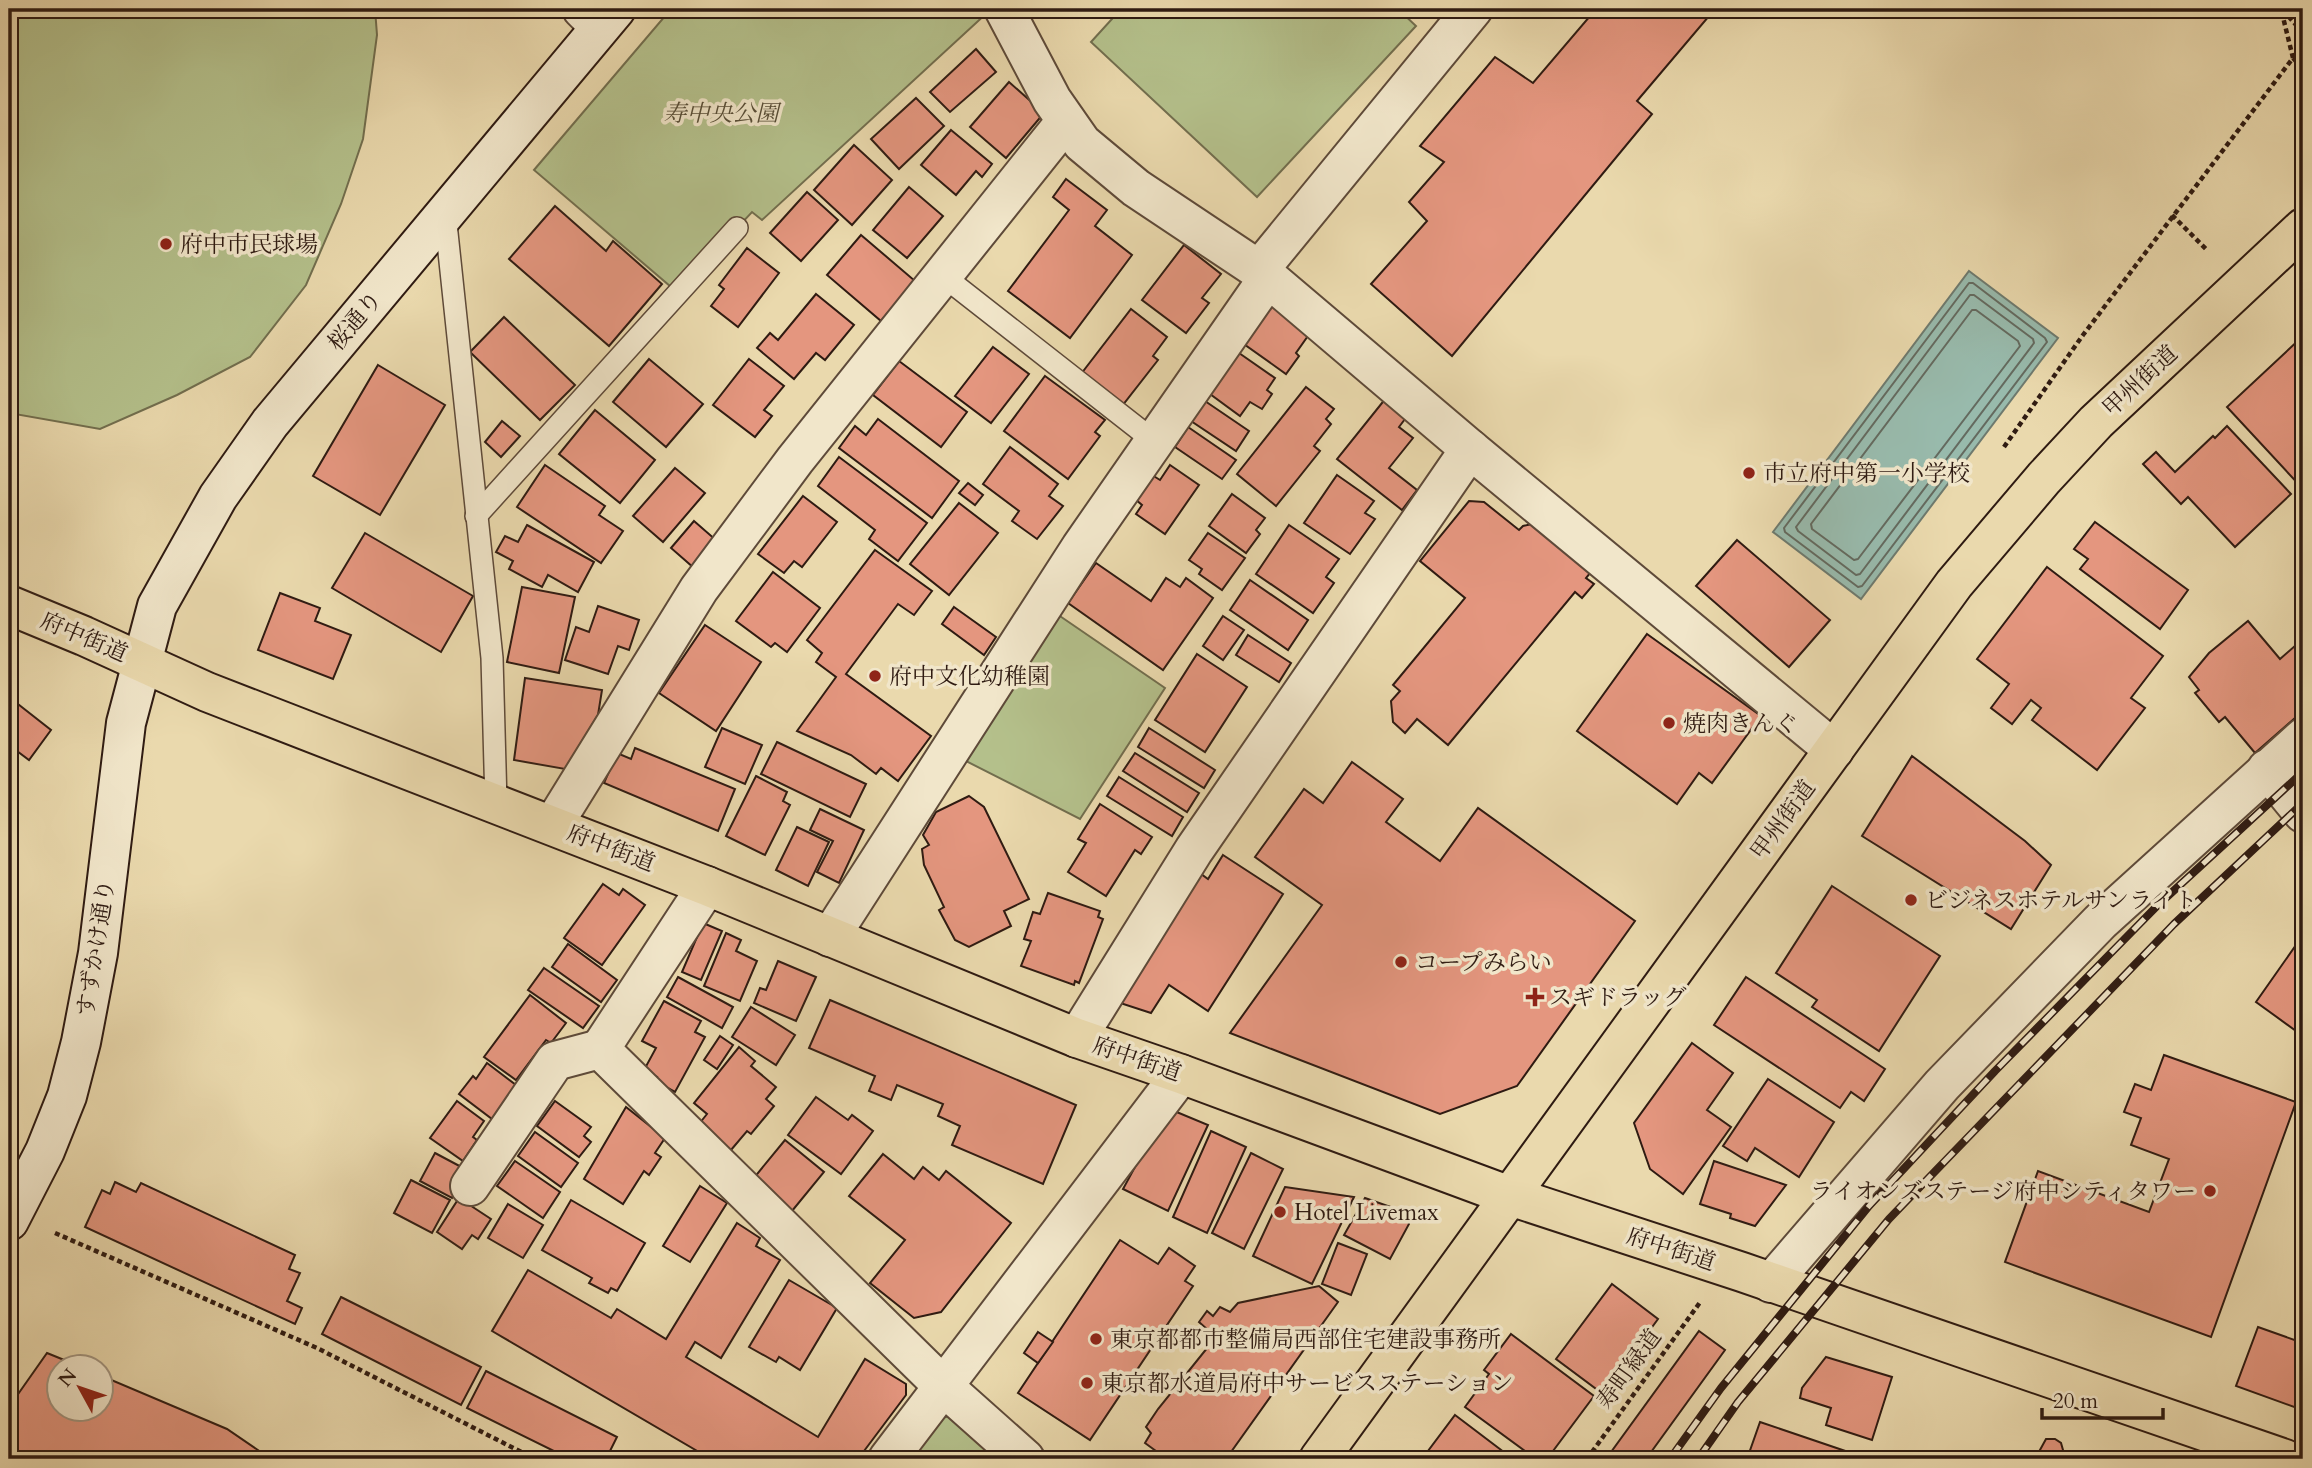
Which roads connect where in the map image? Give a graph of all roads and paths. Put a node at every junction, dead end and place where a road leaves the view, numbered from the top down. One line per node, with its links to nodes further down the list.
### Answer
1 (1004, 9): 8 (street)
2 (1473, 9): 14 (street)
3 (2281, 9): 5 (path); 6 (path)
4 (599, 15): 9 (street, 桜通り)
5 (2303, 33)
6 (2293, 58): 7 (path); 10 (path)
7 (2303, 69)
8 (1066, 121): 14 (street); 15 (street)
9 (445, 214): 19 (lane); 21 (street, 桜通り)
10 (2172, 215): 13 (path); 17 (path)
11 (737, 228): 19 (lane)
12 (2303, 228): 23 (main road, 甲州街道)
13 (2206, 249)
14 (1264, 274): 16 (street); 18 (street)
15 (942, 275): 16 (lane); 27 (street)
16 (1154, 441): 29 (street)
17 (2004, 447)
18 (1470, 449): 23 (street); 30 (street)
19 (476, 516): 25 (lane)
20 (9, 605): 21 (main road, 府中街道)
21 (142, 662): 25 (main road, 府中街道); 35 (street, すずかけ通り)
22 (2303, 738): 24 (street)
23 (1834, 750): 34 (main road, 甲州街道)
24 (2267, 769): 26 (street); 37 (street)
25 (496, 803): 27 (main road, 府中街道)
26 (2303, 813)
27 (553, 825): 28 (main road, 府中街道)
28 (707, 886): 29 (main road, 府中街道); 31 (street)
29 (830, 937): 30 (main road, 府中街道)
30 (1077, 1038): 32 (main road, 府中街道)
31 (600, 1049): 33 (street); 39 (street)
32 (1181, 1074): 34 (main road, 府中街道); 39 (street)
33 (470, 1185)
34 (1510, 1196): 37 (main road, 府中街道); 43 (main road, 甲州街道)
35 (9, 1221)
36 (55, 1233): 40 (path)
37 (1772, 1283): 45 (main road, 府中街道)
38 (1701, 1301): 44 (path, 寿町緑道)
39 (943, 1386): 41 (street); 42 (street)
40 (535, 1459)
41 (888, 1459)
42 (1025, 1459)
43 (1319, 1459)
44 (1587, 1459)
45 (2285, 1459)

